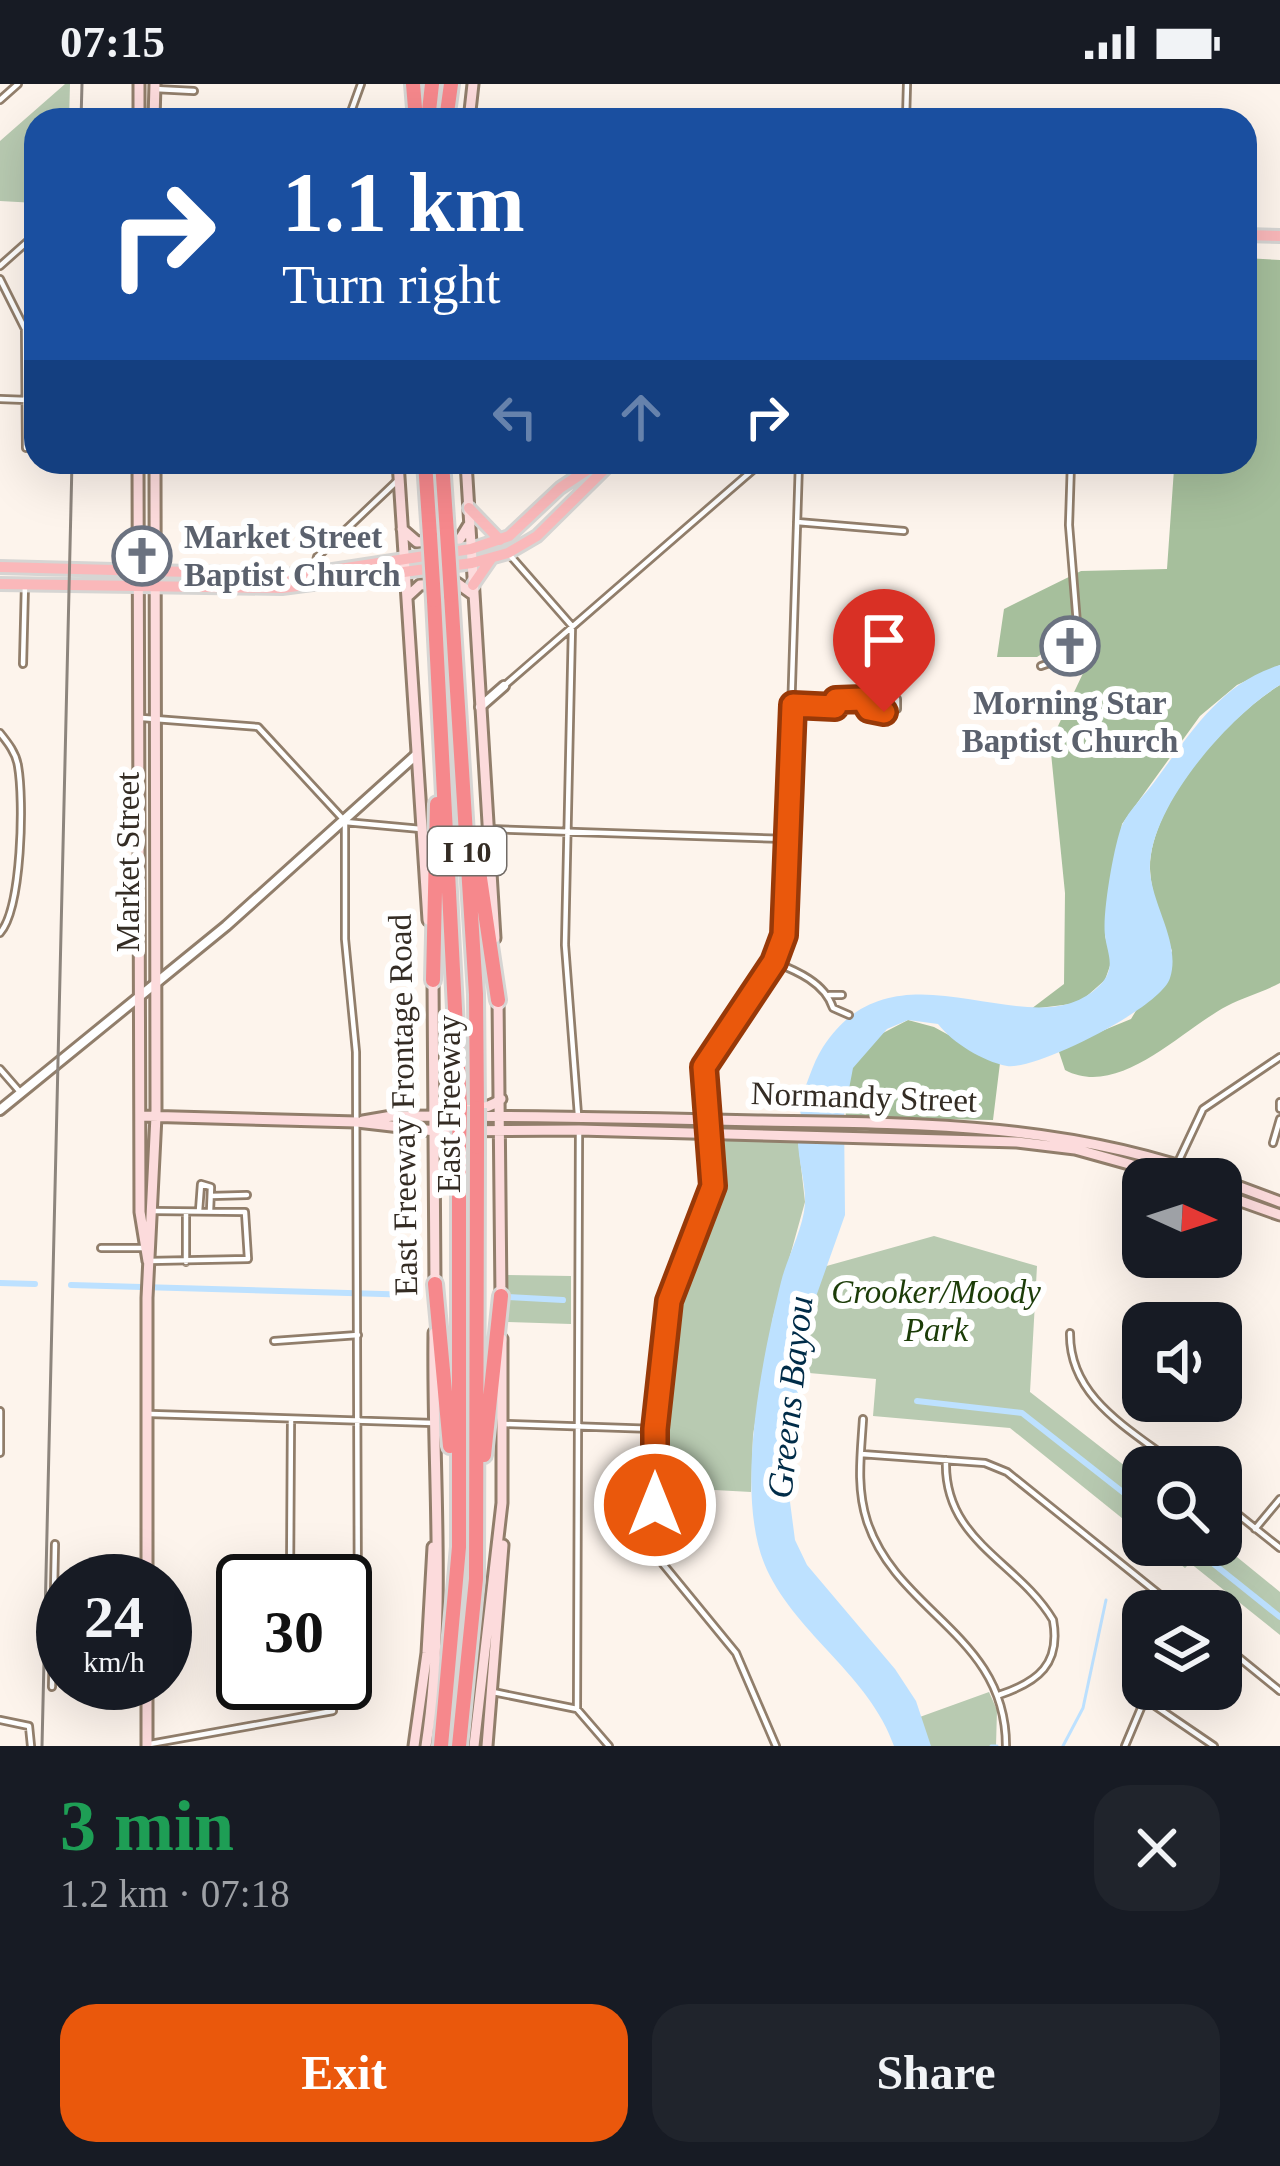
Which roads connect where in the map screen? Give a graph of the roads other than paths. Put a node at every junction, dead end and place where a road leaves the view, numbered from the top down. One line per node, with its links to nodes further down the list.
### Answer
1 (18, 84): 4 (street)
2 (155, 87): 3 (street)
3 (194, 91)
4 (0, 100)
5 (0, 279): 6 (street)
6 (24, 327)
7 (138, 474): 38 (main road, Market Street)
8 (155, 474): 39 (main road, Market Street)
9 (399, 474): 19 (main road, East Freeway Frontage Road)
10 (426, 474): 54 (highway, East Freeway / I 10, bridge)
11 (443, 474): 49 (highway, East Freeway / I 10, bridge)
12 (467, 474): 24 (main road)
13 (582, 474): 23 (main road)
14 (590, 474): 20 (main road)
15 (602, 474): 20 (main road)
16 (748, 474): 45 (street)
17 (799, 474): 27 (street)
18 (1071, 474): 47 (street)
19 (400, 479): 21 (street); 22 (main road, East Freeway Frontage Road)
20 (596, 481): 25 (main road)
21 (384, 496): 22 (street); 40 (street)
22 (401, 499): 28 (main road, East Freeway Frontage Road)
23 (542, 506): 25 (main road); 30 (main road)
24 (469, 508): 26 (main road); 30 (main road)
25 (555, 521): 31 (main road)
26 (470, 522): 28 (main road); 32 (main road)
27 (797, 522): 29 (street); 52 (street)
28 (402, 529): 34 (main road, East Freeway Frontage Road)
29 (904, 531)
30 (504, 538): 31 (main road); 32 (main road)
31 (514, 550): 33 (main road); 35 (street); 35 (street)
32 (472, 556): 33 (main road); 34 (main road); 43 (main road)
33 (491, 559): 43 (main road)
34 (405, 564): 40 (main road); 44 (main road, East Freeway Frontage Road)
35 (518, 565): 45 (street)
36 (0, 567): 37 (main road)
37 (24, 568): 38 (main road); 42 (main road)
38 (140, 577): 39 (main road); 42 (main road); 55 (main road, Market Street)
39 (155, 578): 40 (main road); 56 (main road, Market Street)
40 (314, 580)
41 (0, 584): 42 (main road)
42 (24, 584): 46 (street)
43 (474, 591): 44 (main road); 48 (main road)
44 (407, 597): 58 (main road, East Freeway Frontage Road)
45 (572, 626): 50 (street); 64 (street)
46 (23, 664)
47 (1041, 666)
48 (478, 676): 50 (street); 53 (main road)
49 (457, 682): 73 (highway); 136 (highway, East Freeway / I 10, bridge)
50 (504, 686): 53 (street)
51 (898, 698): 52 (street)
52 (793, 705): 65 (street)
53 (480, 707): 63 (main road)
54 (441, 715): 68 (highway); 140 (highway, East Freeway / I 10, bridge)
55 (139, 717): 56 (street); 70 (main road, Market Street)
56 (155, 718): 61 (street); 69 (main road, Market Street)
57 (0, 733): 66 (street)
58 (416, 755): 59 (street); 60 (main road, East Freeway Frontage Road)
59 (392, 779): 60 (street); 61 (street)
60 (418, 787): 62 (main road, East Freeway Frontage Road)
61 (345, 822): 62 (street); 69 (street); 88 (street)
62 (421, 829): 68 (main road, East Freeway Frontage Road)
63 (489, 829): 64 (street); 73 (main road)
64 (567, 831): 65 (street); 84 (street)
65 (788, 839): 67 (street)
66 (0, 933)
67 (774, 962): 71 (street); 87 (street)
68 (433, 980): 79 (main road, East Freeway Frontage Road)
69 (154, 982): 70 (street); 82 (main road, Market Street)
70 (140, 994): 77 (street); 81 (main road, Market Street)
71 (829, 994): 72 (street); 74 (street)
72 (842, 995)
73 (498, 1000): 78 (main road)
74 (849, 1015)
75 (1280, 1057): 97 (street)
76 (0, 1069): 77 (street)
77 (20, 1092): 80 (street)
78 (501, 1099): 79 (main road); 85 (main road)
79 (435, 1104): 83 (main road, East Freeway Frontage Road)
80 (0, 1110)
81 (141, 1116): 82 (main road, Normandy Street); 112 (main road, Market Street)
82 (156, 1116): 88 (main road, Normandy Street); 106 (main road, Market Street)
83 (435, 1116): 85 (main road, Normandy Street); 88 (main road, Normandy Street); 90 (main road, East Freeway Frontage Road)
84 (578, 1117): 85 (main road, Normandy Street); 87 (main road, Normandy Street); 89 (street)
85 (501, 1118): 91 (main road)
86 (1280, 1119): 93 (street)
87 (709, 1120): 92 (street); 96 (main road, Normandy Street)
88 (357, 1122): 90 (main road, Normandy Street); 118 (street)
89 (579, 1130): 91 (main road, Normandy Street); 92 (main road, Normandy Street); 127 (street)
90 (435, 1131): 91 (main road, Normandy Street); 95 (main road, East Freeway Frontage Road)
91 (500, 1132): 94 (main road)
92 (710, 1132): 98 (main road, Normandy Street); 128 (street)
93 (1273, 1143)
94 (500, 1146): 95 (main road); 116 (main road)
95 (435, 1152): 115 (main road, East Freeway Frontage Road)
96 (1128, 1158)
97 (1183, 1158)
98 (1122, 1160)
99 (1242, 1188): 100 (main road, Normandy Street)
100 (1257, 1194): 104 (main road, Normandy Street); 105 (main road)
101 (211, 1196): 102 (street); 108 (street); 109 (street)
102 (247, 1196)
103 (1242, 1202): 105 (main road)
104 (1280, 1202)
105 (1253, 1206): 110 (main road)
106 (154, 1211): 107 (street); 113 (main road, Market Street)
107 (186, 1211): 108 (street); 114 (street)
108 (199, 1211): 109 (street)
109 (210, 1211): 114 (street)
110 (1280, 1215)
111 (101, 1248): 112 (street)
112 (142, 1248): 113 (main road, Market Street)
113 (148, 1261): 114 (street); 121 (main road, Market Street)
114 (185, 1262)
115 (435, 1284): 125 (main road, East Freeway Frontage Road); 140 (highway)
116 (501, 1296): 126 (main road); 136 (highway)
117 (1070, 1333): 129 (street)
118 (358, 1335): 119 (street); 124 (street)
119 (274, 1341)
120 (0, 1411): 130 (street)
121 (147, 1414): 122 (street); 143 (main road, Market Street)
122 (291, 1419): 124 (street); 144 (street)
123 (863, 1419): 131 (street)
124 (358, 1420): 125 (street); 145 (street)
125 (433, 1423): 133 (main road, East Freeway Frontage Road)
126 (503, 1424): 127 (street); 135 (main road)
127 (578, 1425): 128 (street); 151 (street)
128 (655, 1429): 165 (street)
129 (1152, 1446)
130 (0, 1453)
131 (861, 1454): 132 (street); 150 (street)
132 (946, 1460): 146 (street); 150 (street)
133 (434, 1488): 157 (main road, East Freeway Frontage Road); 160 (main road)
134 (1280, 1499): 138 (street)
135 (502, 1503): 149 (main road); 162 (main road)
136 (477, 1507): 161 (highway, East Freeway / I 10)
137 (1242, 1518): 138 (street)
138 (1255, 1529): 141 (street)
139 (55, 1544): 142 (street)
140 (459, 1547): 157 (highway, East Freeway / I 10)
141 (1280, 1548)
142 (55, 1554)
143 (147, 1554)
144 (290, 1554)
145 (358, 1554)
146 (1154, 1590)
147 (1242, 1660): 148 (street)
148 (1280, 1691)
149 (493, 1692): 151 (street); 163 (main road)
150 (999, 1695): 166 (street)
151 (577, 1709): 164 (street)
152 (147, 1710): 158 (main road)
153 (1140, 1710): 167 (street)
154 (1161, 1710): 168 (street)
155 (333, 1711): 158 (street)
156 (0, 1720): 159 (street)
157 (434, 1744)
158 (147, 1745)
159 (32, 1746)
160 (414, 1746)
161 (459, 1746)
162 (474, 1746)
163 (488, 1746)
164 (609, 1746)
165 (776, 1746)
166 (1006, 1746)
167 (1125, 1746)
168 (1214, 1746)

